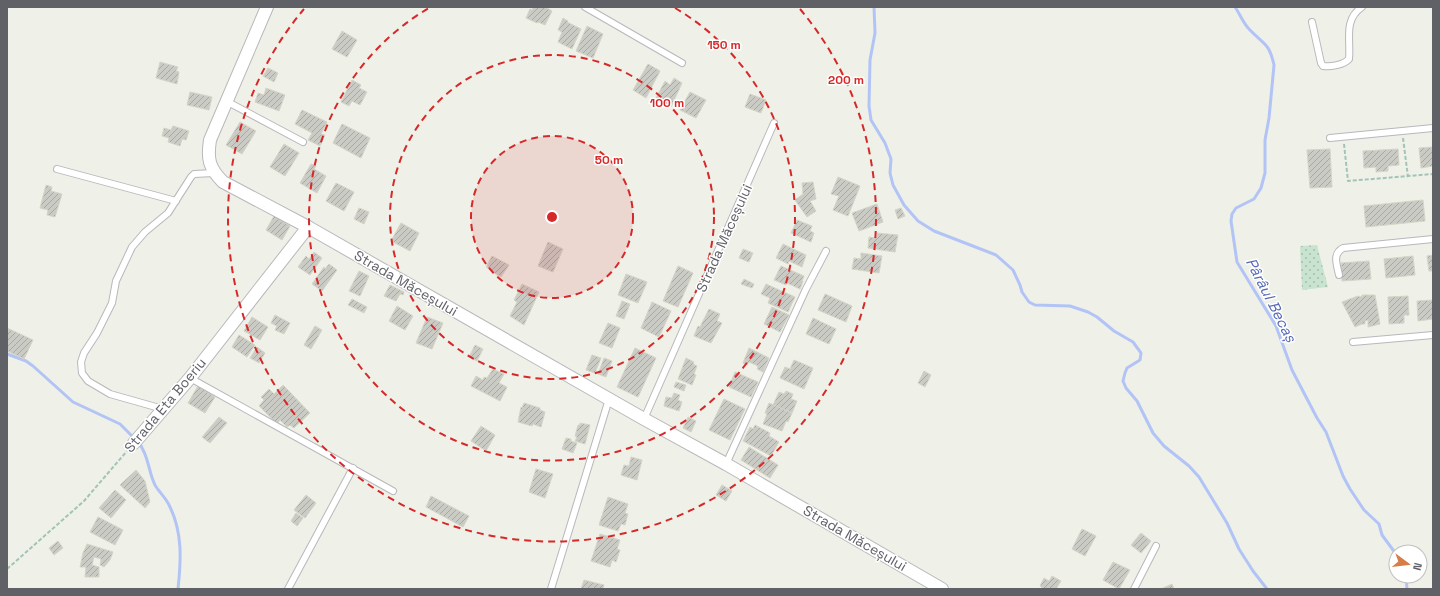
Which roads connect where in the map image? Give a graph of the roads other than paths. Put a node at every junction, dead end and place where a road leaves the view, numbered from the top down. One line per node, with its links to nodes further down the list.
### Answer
1 (267, 7): 6 (street)
2 (584, 7): 5 (lane)
3 (1362, 7): 4 (lane)
4 (1312, 22)
5 (682, 63)
6 (226, 101): 10 (lane); 12 (street)
7 (774, 123): 23 (lane, Strada Măceșului)
8 (1433, 128): 9 (lane)
9 (1330, 138)
10 (304, 142)
11 (58, 170): 13 (lane)
12 (214, 174): 13 (lane); 14 (street, Strada Măceșului)
13 (176, 201): 22 (lane)
14 (308, 227): 20 (street, Strada Eta Boeriu); 21 (street, Strada Măceșului)
15 (1433, 239): 17 (lane)
16 (826, 251): 25 (lane)
17 (1339, 275)
18 (1433, 335): 19 (lane)
19 (1353, 342)
20 (190, 378): 22 (street, Strada Eta Boeriu); 26 (lane)
21 (609, 399): 23 (street, Strada Măceșului); 30 (lane)
22 (163, 409): 24 (street, Strada Eta Boeriu)
23 (644, 419): 25 (street, Strada Măceșului)
24 (134, 443)
25 (726, 464): 31 (street, Strada Măceșului)
26 (353, 468): 27 (lane); 29 (lane)
27 (393, 491)
28 (1156, 546): 32 (lane)
29 (288, 589)
30 (551, 589)
31 (942, 589)
32 (1134, 589)

